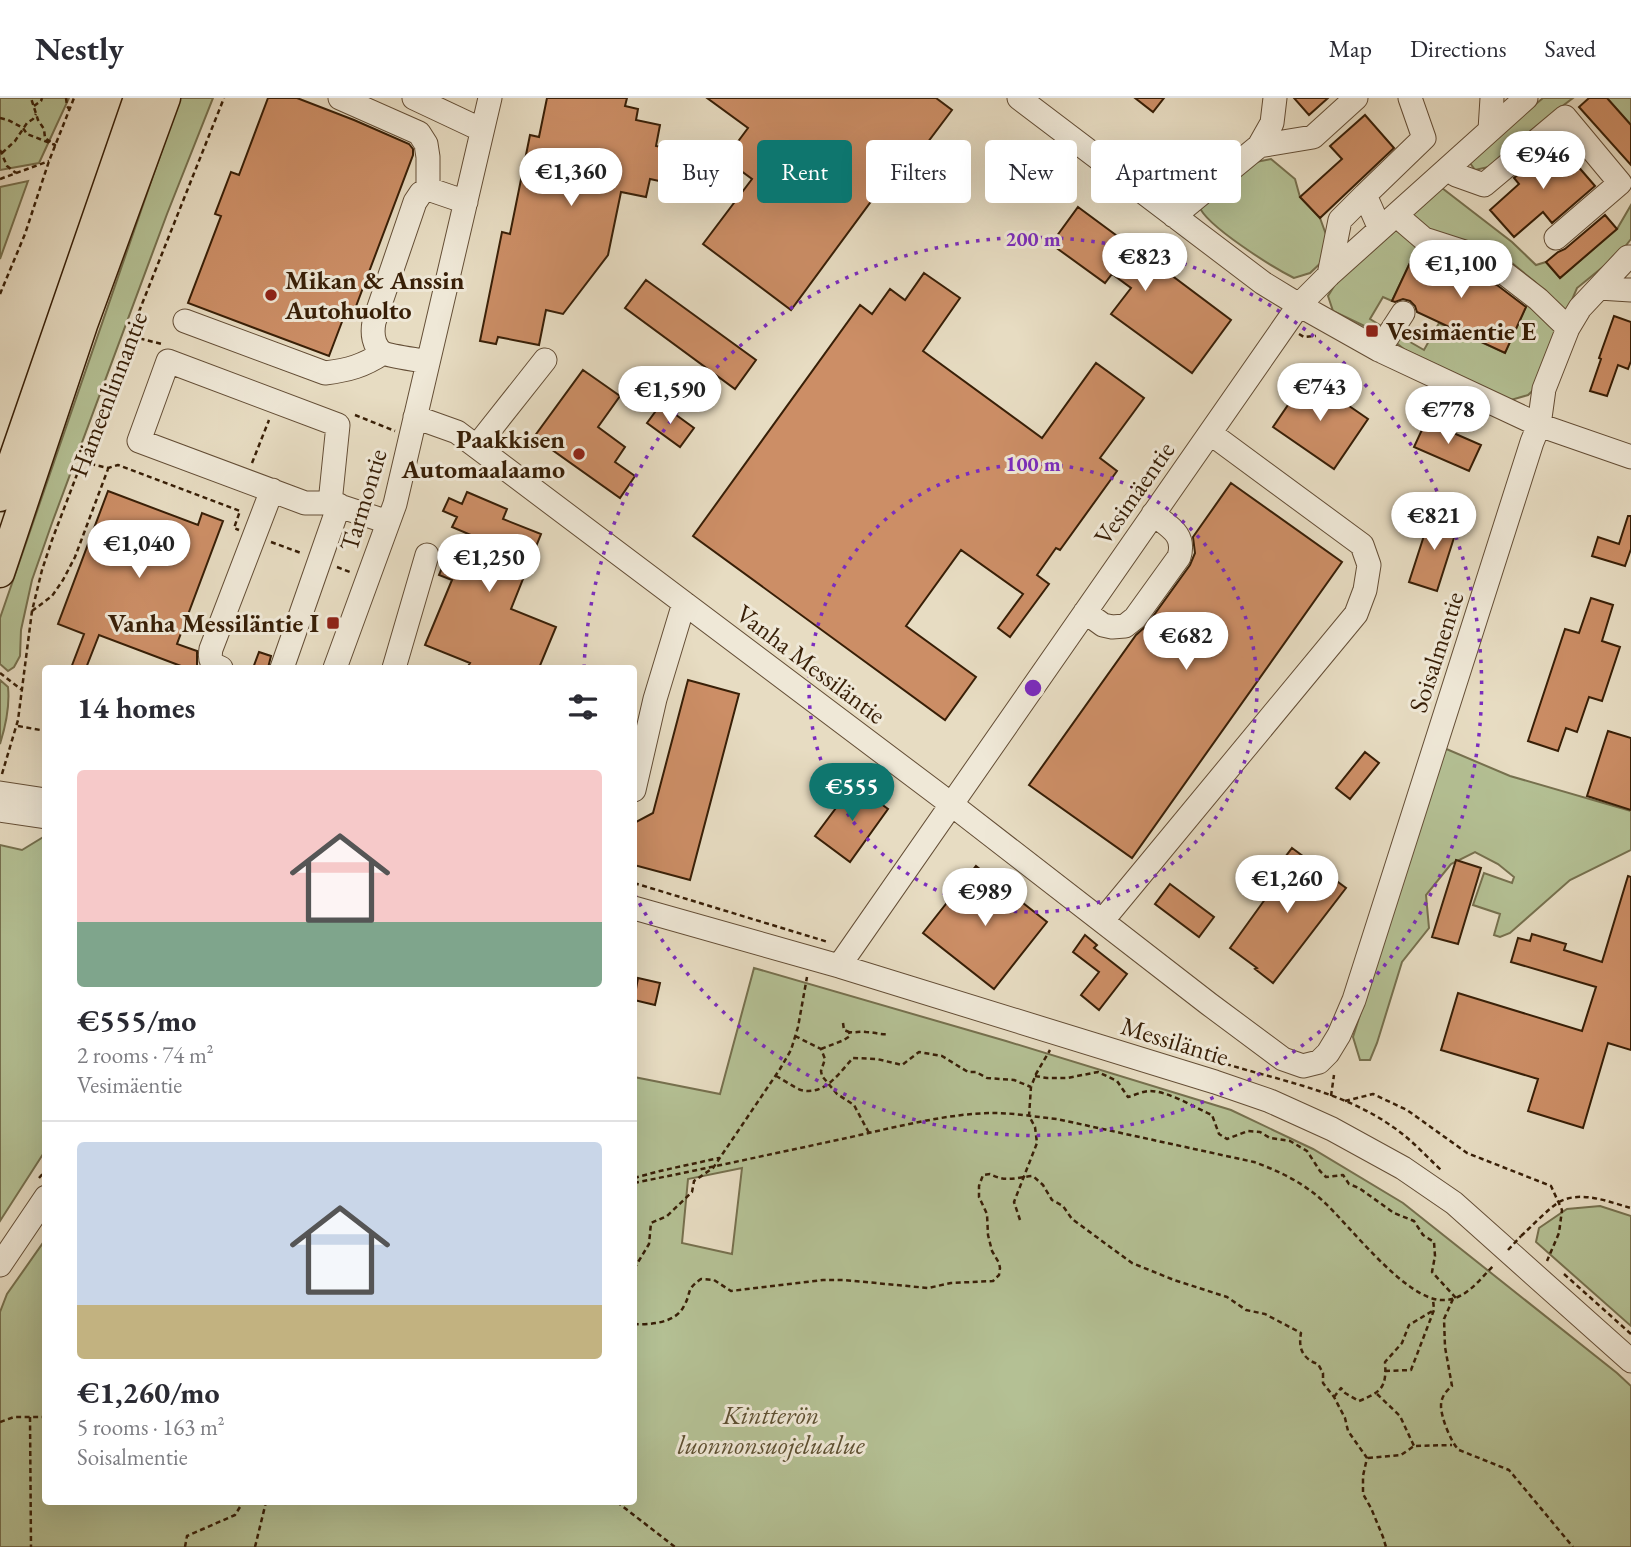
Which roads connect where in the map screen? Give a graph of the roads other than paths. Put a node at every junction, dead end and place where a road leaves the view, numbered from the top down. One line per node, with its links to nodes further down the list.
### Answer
1 (138, 98): 40 (main road)
2 (166, 98): 45 (main road, Hämeenlinnantie)
3 (340, 98): 16 (street)
4 (414, 98): 12 (street)
5 (490, 98): 12 (street, Tarmontie)
6 (1018, 98): 19 (street)
7 (1275, 98): 14 (street)
8 (1356, 98): 14 (street)
9 (1410, 98): 17 (street)
10 (1492, 98): 13 (street)
11 (1526, 98): 13 (street, Vesimäentie)
12 (482, 130): 18 (street, Tarmontie)
13 (1490, 130): 15 (street, Vesimäentie)
14 (1259, 146): 19 (street)
15 (1450, 167): 20 (street, Vesimäentie); 21 (street)
16 (428, 189): 18 (street); 31 (street)
17 (1365, 195): 20 (street); 23 (street)
18 (466, 202): 33 (street, Tarmontie)
19 (1174, 216): 26 (street)
20 (1388, 222): 23 (street, Vesimäentie); 29 (street)
21 (1556, 238)
22 (1630, 256): 24 (street, Soisalmentie)
23 (1329, 275): 26 (street, Vesimäentie)
24 (1599, 288): 25 (street); 29 (street, Soisalmentie)
25 (1631, 290)
26 (1299, 305): 30 (street); 36 (street, Vesimäentie)
27 (1403, 313): 30 (street)
28 (185, 321): 31 (street)
29 (1568, 328): 35 (street, Soisalmentie)
30 (1379, 350): 35 (street)
31 (383, 353): 33 (street)
32 (545, 360): 37 (street)
33 (428, 362): 34 (street, Tarmontie)
34 (415, 417): 37 (street, Vanha Messiläntie); 43 (street, Tarmontie)
35 (1539, 425): 38 (street); 62 (street, Soisalmentie)
36 (1210, 433): 42 (street, Vesimäentie); 60 (street)
37 (477, 446): 46 (street, Vanha Messiläntie)
38 (1631, 457)
39 (272, 490): 41 (street); 41 (street); 48 (street)
40 (0, 497)
41 (335, 504): 43 (street); 49 (street)
42 (1153, 514): 47 (street, Vesimäentie); 47 (street)
43 (388, 522): 50 (street, Tarmontie)
44 (427, 555): 51 (street)
45 (0, 573)
46 (684, 603): 52 (street); 56 (street, Vanha Messiläntie)
47 (1085, 612): 56 (street, Vesimäentie)
48 (216, 665)
49 (283, 665)
50 (336, 665)
51 (395, 665)
52 (640, 735): 53 (street)
53 (637, 762)
54 (0, 793): 55 (street)
55 (42, 799)
56 (951, 804): 60 (street, Vanha Messiläntie); 61 (street, Vesimäentie)
57 (0, 810): 58 (street)
58 (42, 816)
59 (637, 909): 61 (street, Messiläntie)
60 (1103, 920): 62 (street, Vanha Messiläntie)
61 (839, 966): 65 (street, Messiläntie)
62 (1303, 1066)
63 (42, 1203): 64 (street)
64 (0, 1265)
65 (1631, 1361)

